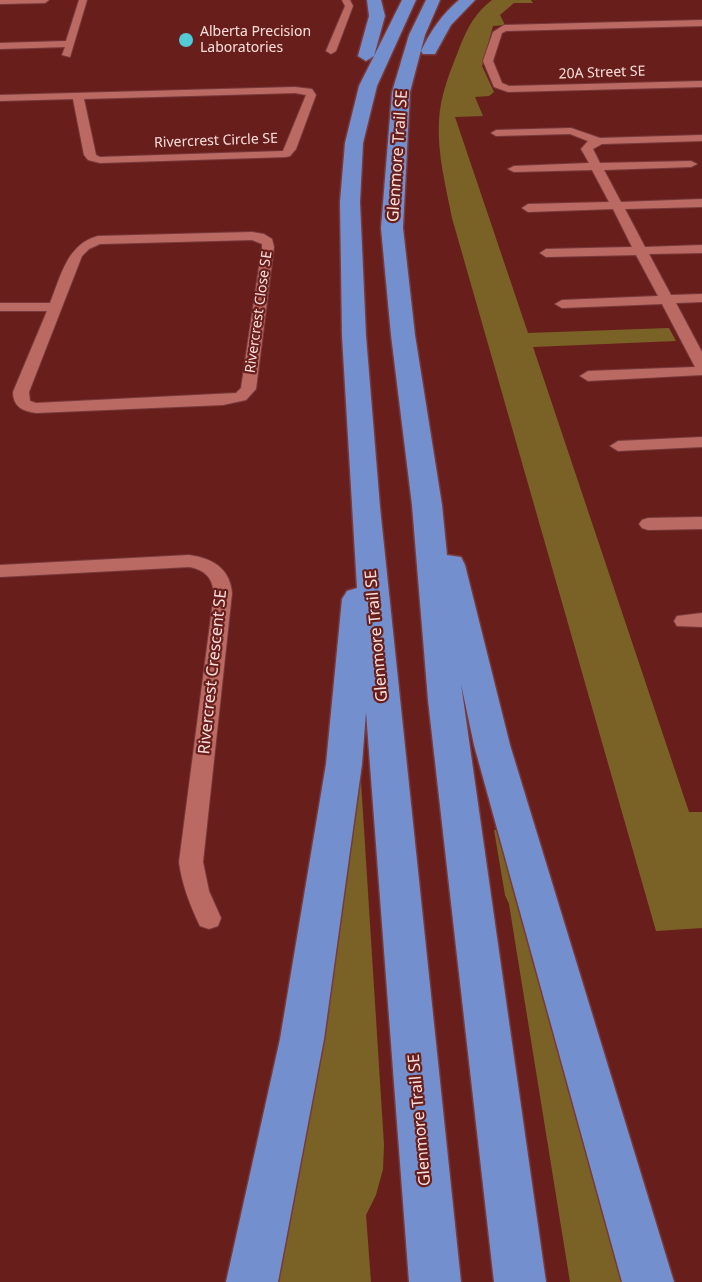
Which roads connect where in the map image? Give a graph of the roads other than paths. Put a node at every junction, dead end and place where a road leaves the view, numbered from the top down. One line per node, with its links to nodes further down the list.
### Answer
1 (45, 0): 8 (street)
2 (83, 0): 10 (street)
3 (346, 0): 12 (street)
4 (374, 0): 20 (highway)
5 (410, 0): 20 (highway, Glenmore Trail SE)
6 (433, 0): 21 (highway, Glenmore Trail SE)
7 (468, 0): 21 (highway)
8 (0, 1)
9 (702, 23): 14 (street, 20A Street SE)
10 (70, 44): 11 (street); 13 (street)
11 (0, 46)
12 (331, 51)
13 (66, 57)
14 (702, 84)
15 (78, 96): 15 (street, Rivercrest Circle SE); 16 (street, Rivercrest Circle SE)
16 (0, 98)
17 (496, 133): 19 (street)
18 (702, 138): 19 (street)
19 (597, 141): 23 (street)
20 (354, 143): 43 (highway, Glenmore Trail SE)
21 (397, 146): 42 (highway, Glenmore Trail SE)
22 (691, 164): 23 (street)
23 (596, 166): 24 (street); 26 (street)
24 (514, 169)
25 (702, 203): 26 (street)
26 (617, 206): 27 (street); 29 (street)
27 (528, 208)
28 (702, 249): 29 (street)
29 (641, 250): 30 (street); 32 (street)
30 (546, 253)
31 (702, 298): 32 (street)
32 (667, 299): 33 (street); 37 (street)
33 (562, 304)
34 (0, 307): 35 (street)
35 (53, 314): 35 (street, Rivercrest Close SE); 36 (street)
36 (0, 319)
37 (702, 366)
38 (702, 371): 39 (street)
39 (588, 376)
40 (702, 442): 41 (street)
41 (618, 446)
42 (428, 505): 50 (highway, Glenmore Trail SE); 51 (highway)
43 (365, 507): 48 (highway); 49 (highway, Glenmore Trail SE)
44 (702, 523): 45 (street)
45 (648, 525)
46 (0, 571): 47 (street, Rivercrest Crescent SE)
47 (209, 918)
48 (252, 1282)
49 (435, 1282)
50 (520, 1282)
51 (648, 1282)

